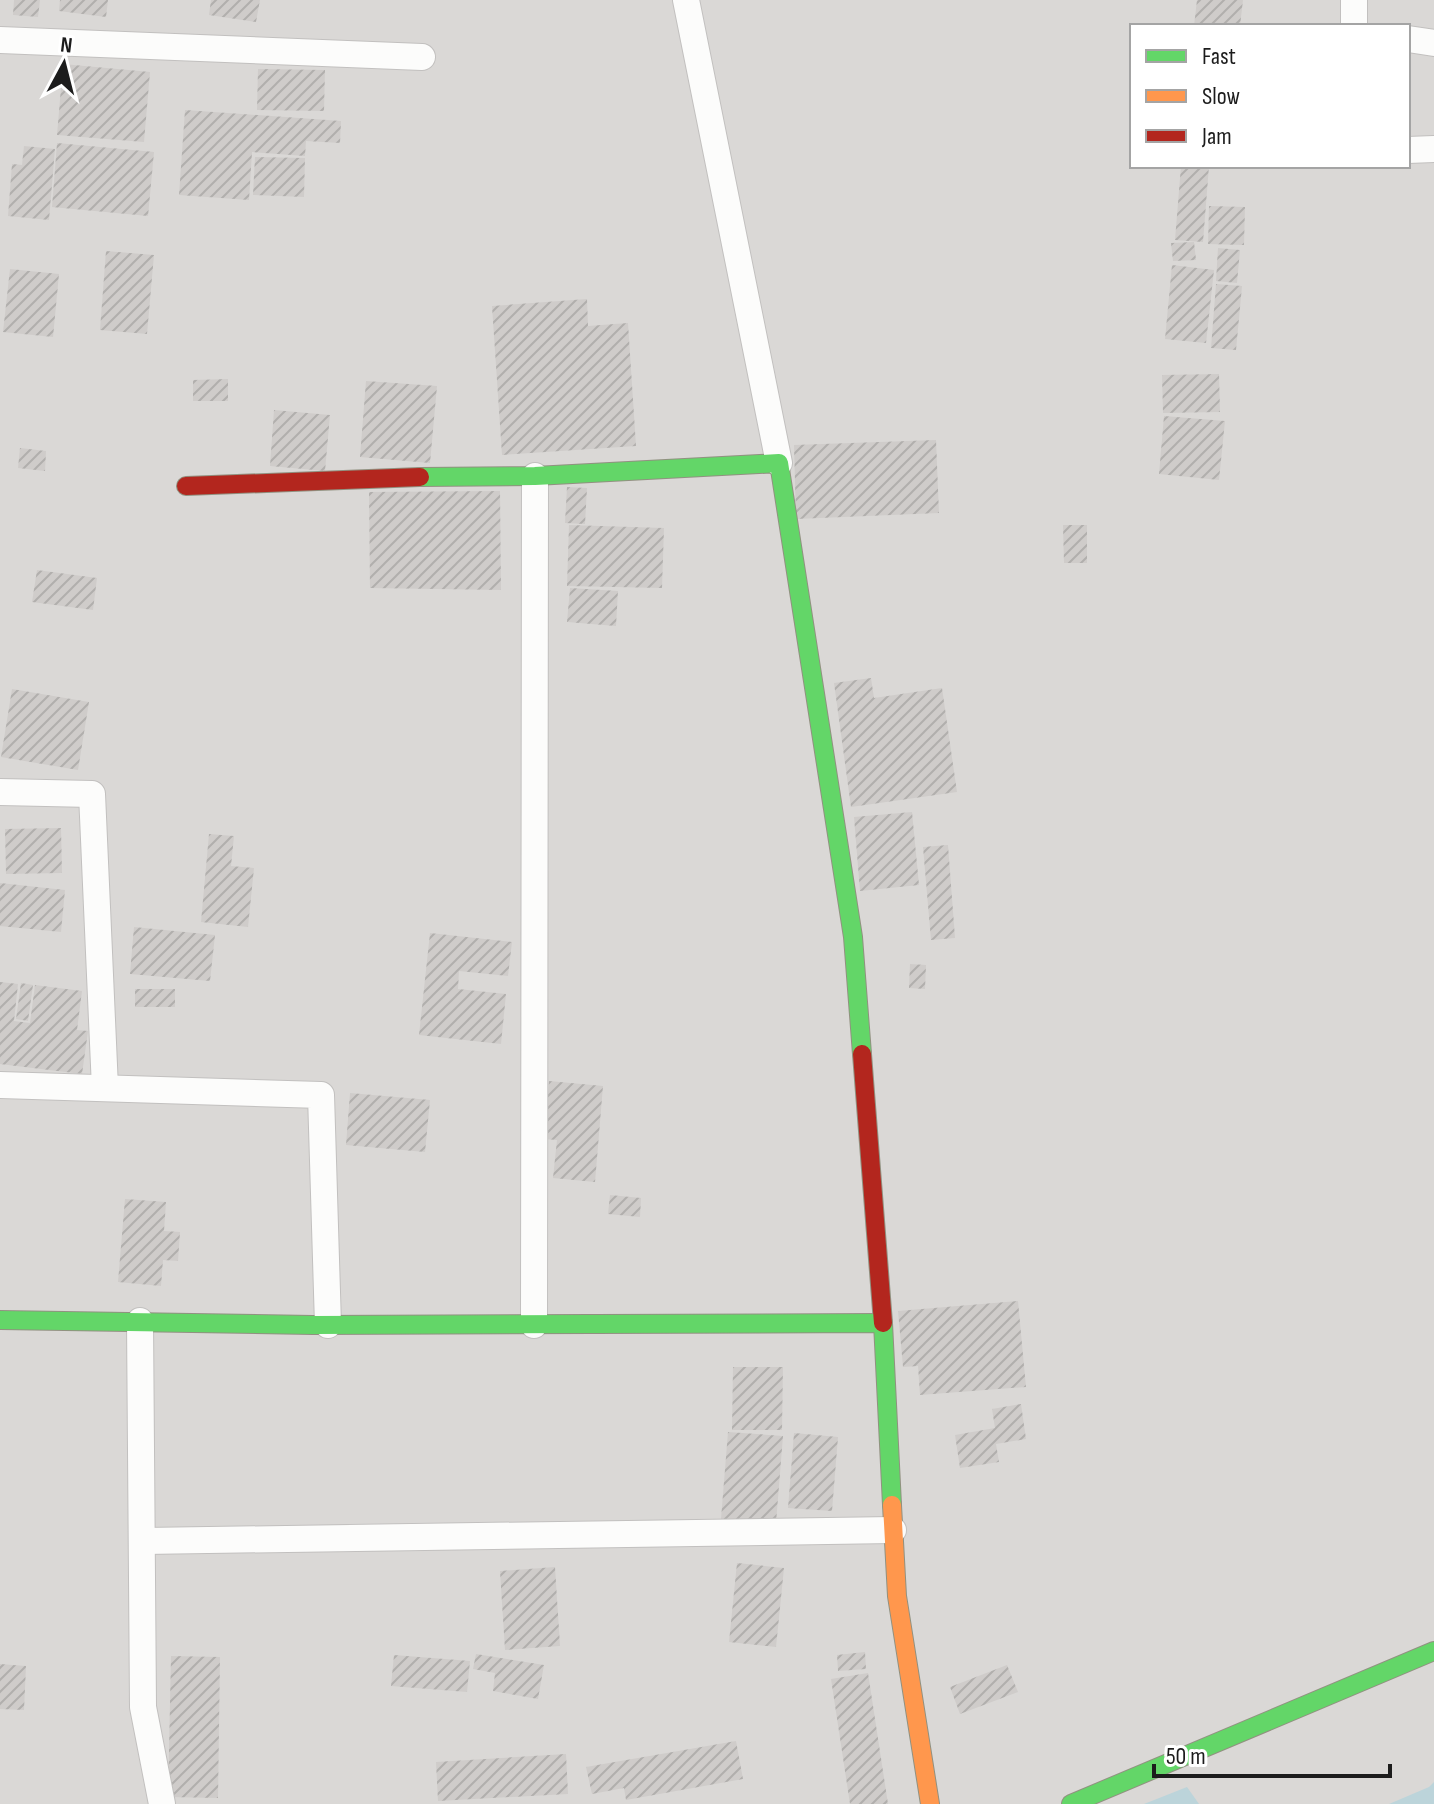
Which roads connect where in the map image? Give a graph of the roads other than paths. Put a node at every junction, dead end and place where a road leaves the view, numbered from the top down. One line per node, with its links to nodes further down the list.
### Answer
1 (686, 0): 10 (street)
2 (1354, 0): 3 (street)
3 (1354, 24)
4 (1410, 39): 6 (street)
5 (0, 40): 7 (street)
6 (1434, 43)
7 (422, 57)
8 (1434, 149): 9 (street)
9 (1410, 150)
10 (779, 463): 11 (street); 18 (street)
11 (535, 476): 12 (street); 20 (street)
12 (186, 486)
13 (0, 792): 15 (street)
14 (0, 1085): 15 (street)
15 (105, 1088): 19 (street)
16 (0, 1320): 17 (street)
17 (140, 1321): 19 (street); 22 (street)
18 (883, 1323): 20 (street); 21 (street)
19 (328, 1325): 20 (street)
20 (534, 1325)
21 (893, 1530): 22 (street); 25 (street)
22 (144, 1541): 24 (street)
23 (1434, 1651): 26 (street)
24 (162, 1804)
25 (930, 1804)
26 (1071, 1804)

